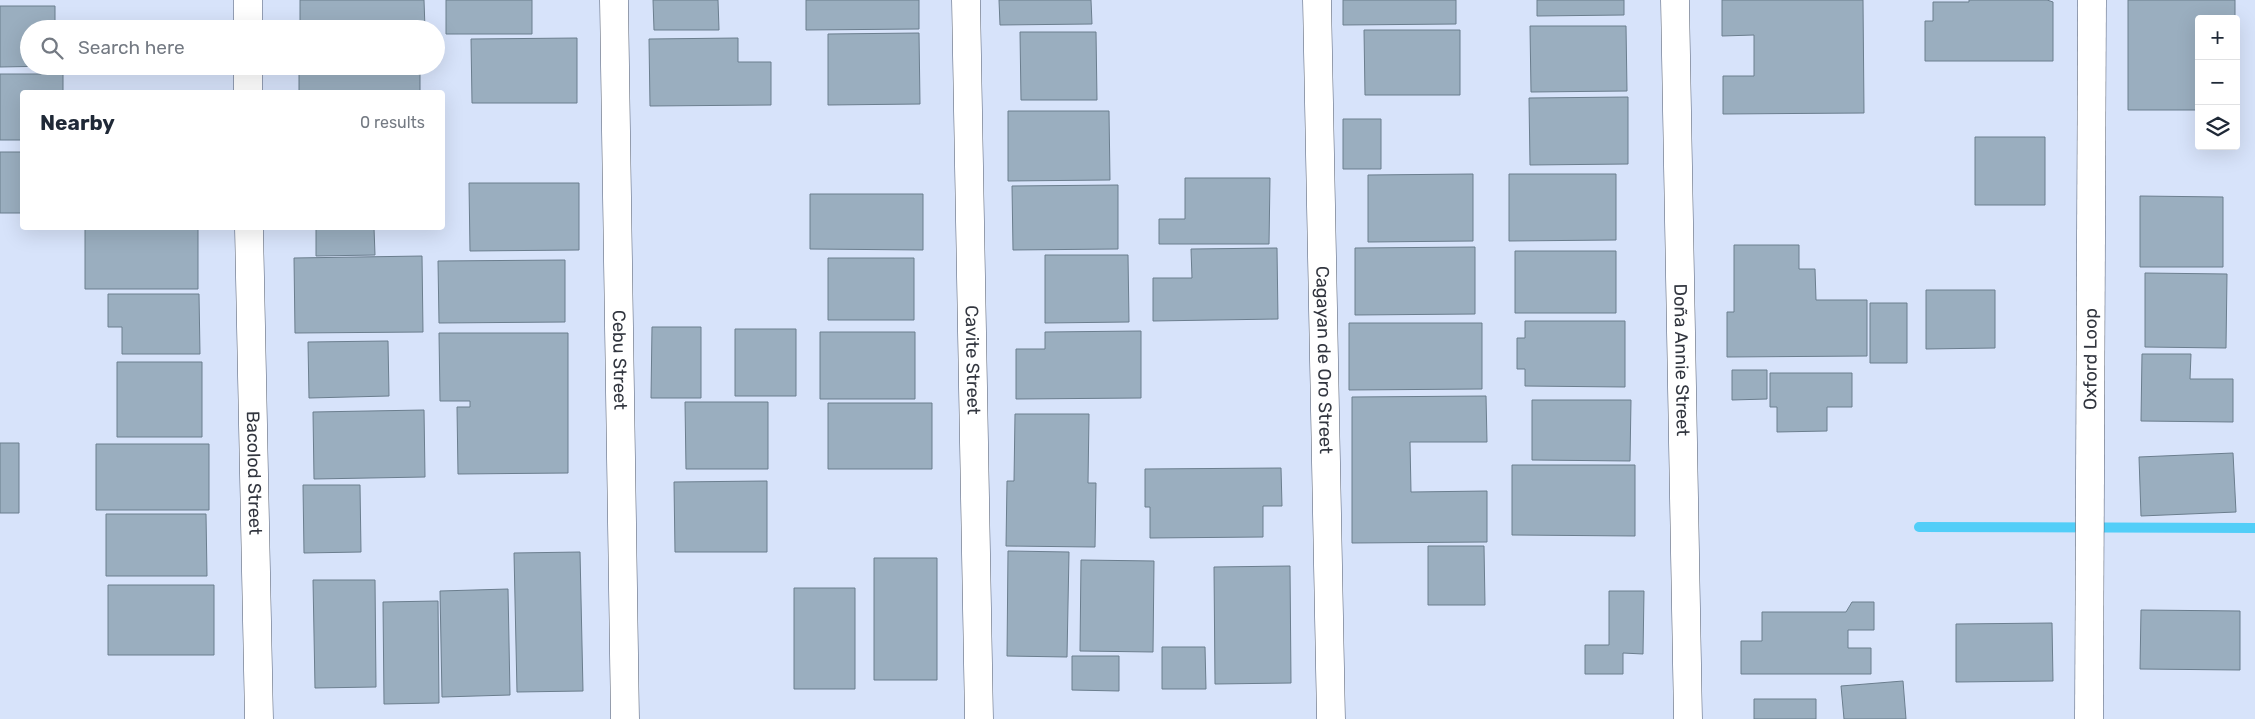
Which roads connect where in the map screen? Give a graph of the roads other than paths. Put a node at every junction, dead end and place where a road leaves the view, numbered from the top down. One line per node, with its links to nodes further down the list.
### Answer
1 (248, 0): 7 (street)
2 (614, 0): 12 (street, Cebu Street)
3 (966, 0): 13 (street, Cavite Street)
4 (1317, 0): 14 (street, Cagayan de Oro Street)
5 (1675, 0): 15 (street, Doña Annie Street)
6 (2092, 0): 16 (street, Oxford Loop)
7 (248, 20)
8 (248, 75): 9 (street)
9 (248, 90)
10 (249, 230): 11 (street, Bacolod Street)
11 (259, 719)
12 (625, 719)
13 (979, 719)
14 (1331, 719)
15 (1688, 719)
16 (2089, 719)

